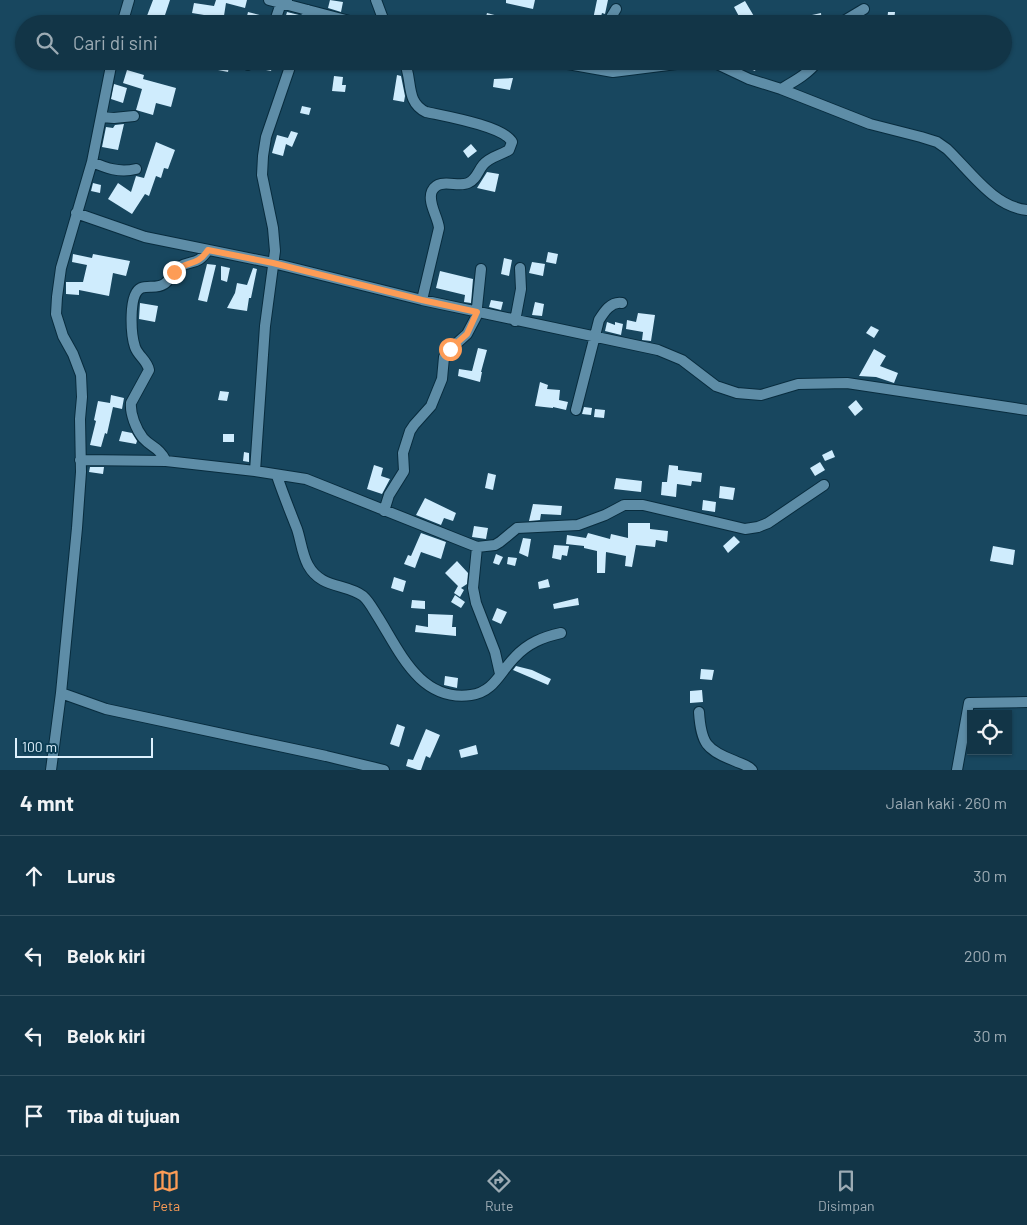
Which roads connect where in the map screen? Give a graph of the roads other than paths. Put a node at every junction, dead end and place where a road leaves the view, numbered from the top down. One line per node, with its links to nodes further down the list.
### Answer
1 (129, 0): 8 (street)
2 (269, 0): 4 (street)
3 (376, 0): 12 (street)
4 (284, 1): 7 (street); 9 (street)
5 (616, 9): 13 (street)
6 (864, 9): 14 (street)
7 (308, 10): 10 (street); 11 (street)
8 (125, 15)
9 (278, 15)
10 (307, 15)
11 (327, 15)
12 (382, 15)
13 (612, 15)
14 (854, 15)
15 (110, 70): 24 (street)
16 (289, 70): 30 (street)
17 (407, 70): 33 (street)
18 (606, 70): 19 (street)
19 (636, 70)
20 (729, 70): 22 (street)
21 (812, 70): 22 (street)
22 (781, 89): 27 (street)
23 (134, 116): 24 (street)
24 (101, 117): 25 (street)
25 (92, 162): 26 (street); 28 (street)
26 (136, 169)
27 (1027, 210)
28 (76, 213): 29 (street); 40 (street)
29 (208, 250): 30 (street); 41 (street)
30 (273, 263): 33 (street); 42 (street)
31 (520, 268): 36 (street)
32 (481, 269): 35 (street)
33 (422, 300): 35 (street)
34 (622, 303): 37 (street)
35 (477, 312): 36 (street); 45 (street)
36 (516, 321): 37 (street)
37 (595, 337): 38 (street); 39 (street)
38 (576, 410)
39 (1027, 410)
40 (80, 460): 41 (street); 49 (street)
41 (166, 461): 42 (street)
42 (255, 471): 43 (street)
43 (277, 476): 45 (street); 48 (street)
44 (824, 485): 46 (street)
45 (384, 511): 46 (street)
46 (477, 547): 48 (street)
47 (561, 633): 48 (street)
48 (500, 674)
49 (61, 693): 52 (street); 53 (street)
50 (1027, 702): 55 (street)
51 (699, 712): 54 (street)
52 (52, 770)
53 (384, 770)
54 (752, 770)
55 (957, 770)

